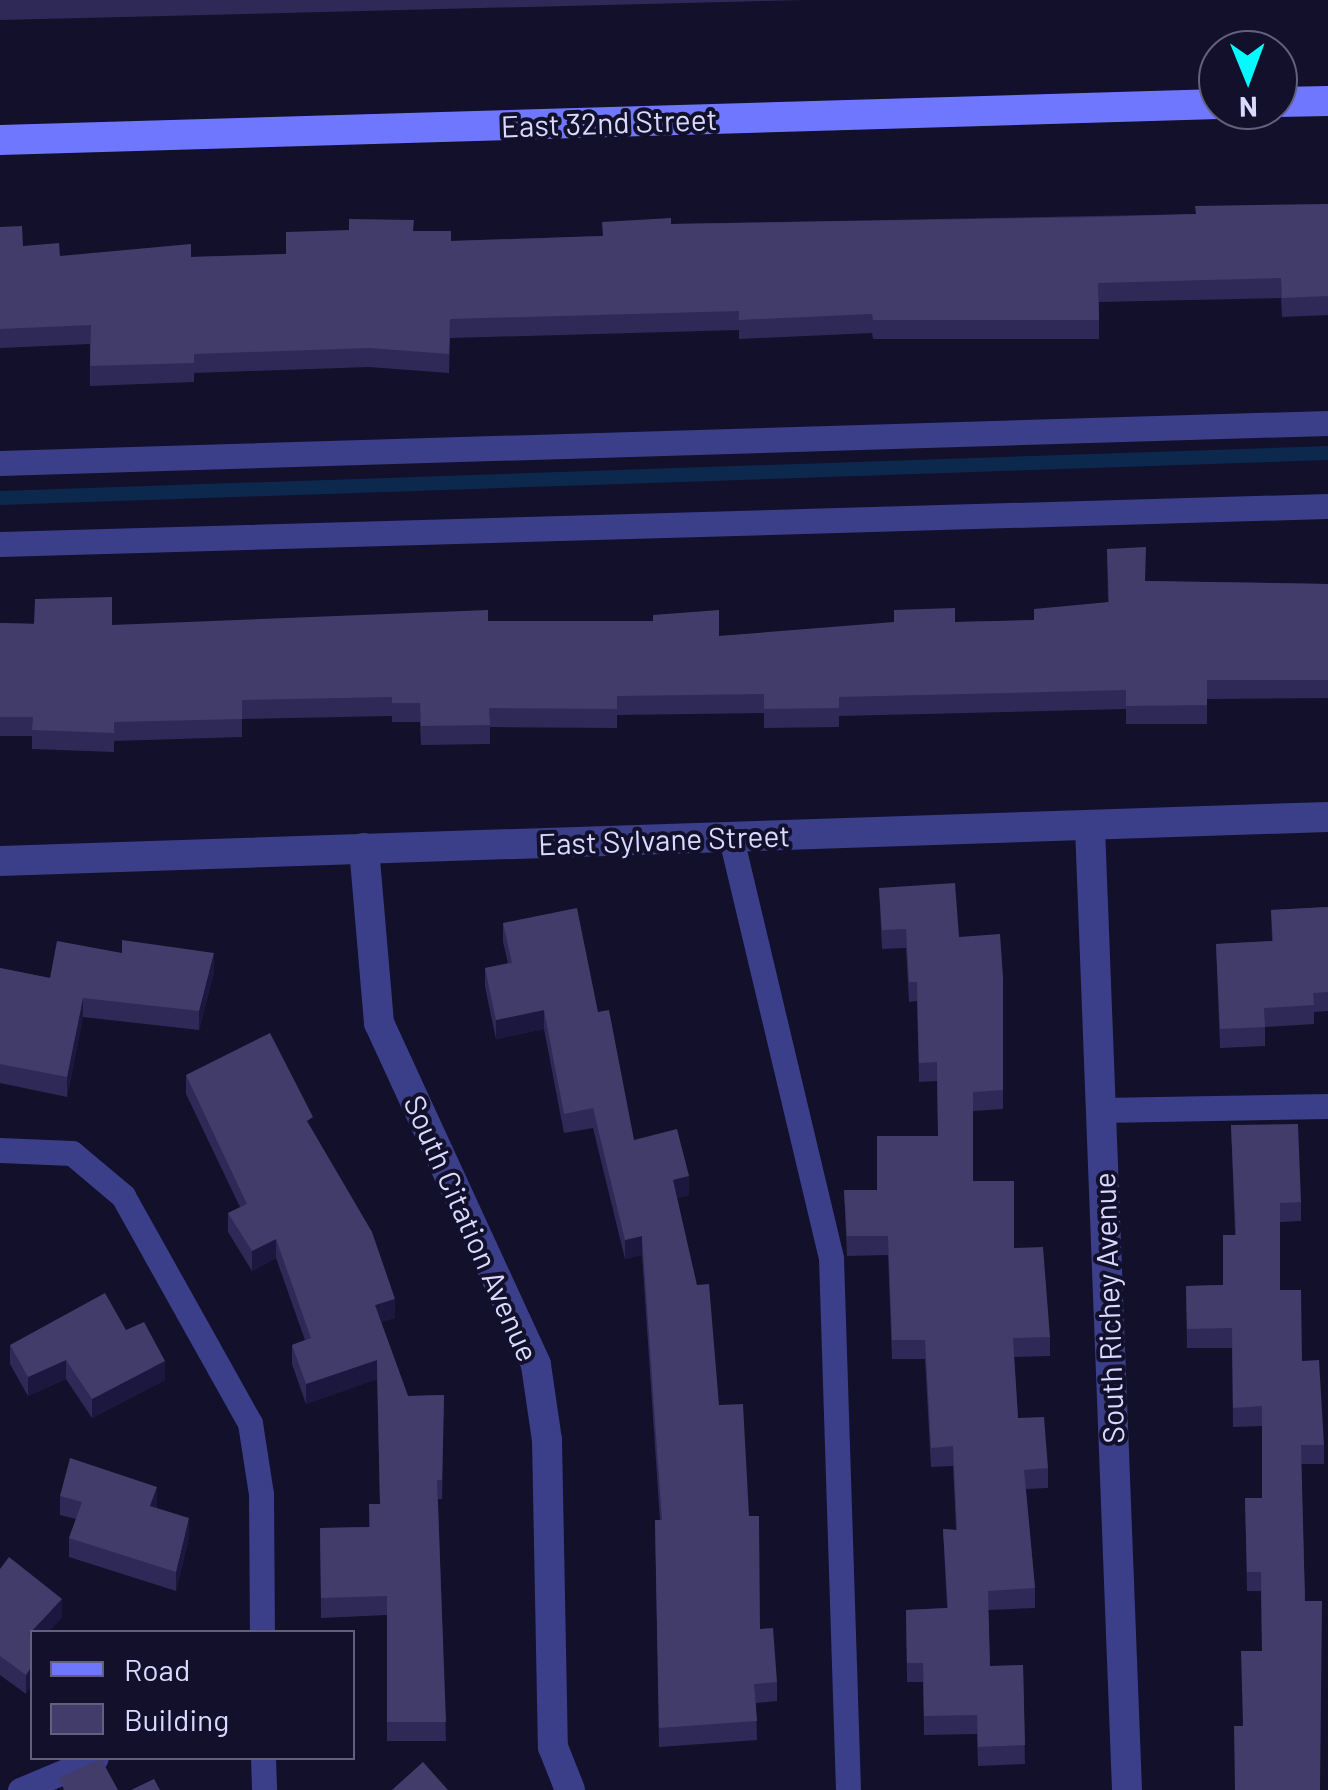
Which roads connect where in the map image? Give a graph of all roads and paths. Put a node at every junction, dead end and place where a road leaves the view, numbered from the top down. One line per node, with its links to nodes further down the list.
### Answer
1 (1328, 101): 2 (street)
2 (1298, 102)
3 (1198, 105): 4 (street, East 32nd Street)
4 (0, 140)
5 (1328, 424): 6 (lane)
6 (0, 463)
7 (1328, 506): 8 (lane)
8 (0, 544)
9 (1328, 818): 10 (street, East Sylvane Street)
10 (1090, 827): 11 (street, East Sylvane Street); 15 (street, South Richey Avenue)
11 (730, 838): 12 (street, East Sylvane Street); 23 (lane)
12 (364, 848): 13 (street, East Sylvane Street); 22 (street, South Citation Avenue)
13 (0, 861)
14 (1328, 1106): 15 (lane)
15 (1101, 1110): 24 (street, South Richey Avenue)
16 (0, 1150): 17 (lane)
17 (262, 1630)
18 (91, 1760): 20 (lane)
19 (263, 1760): 21 (lane)
20 (20, 1790)
21 (264, 1790)
22 (570, 1790)
23 (848, 1790)
24 (1126, 1790)

